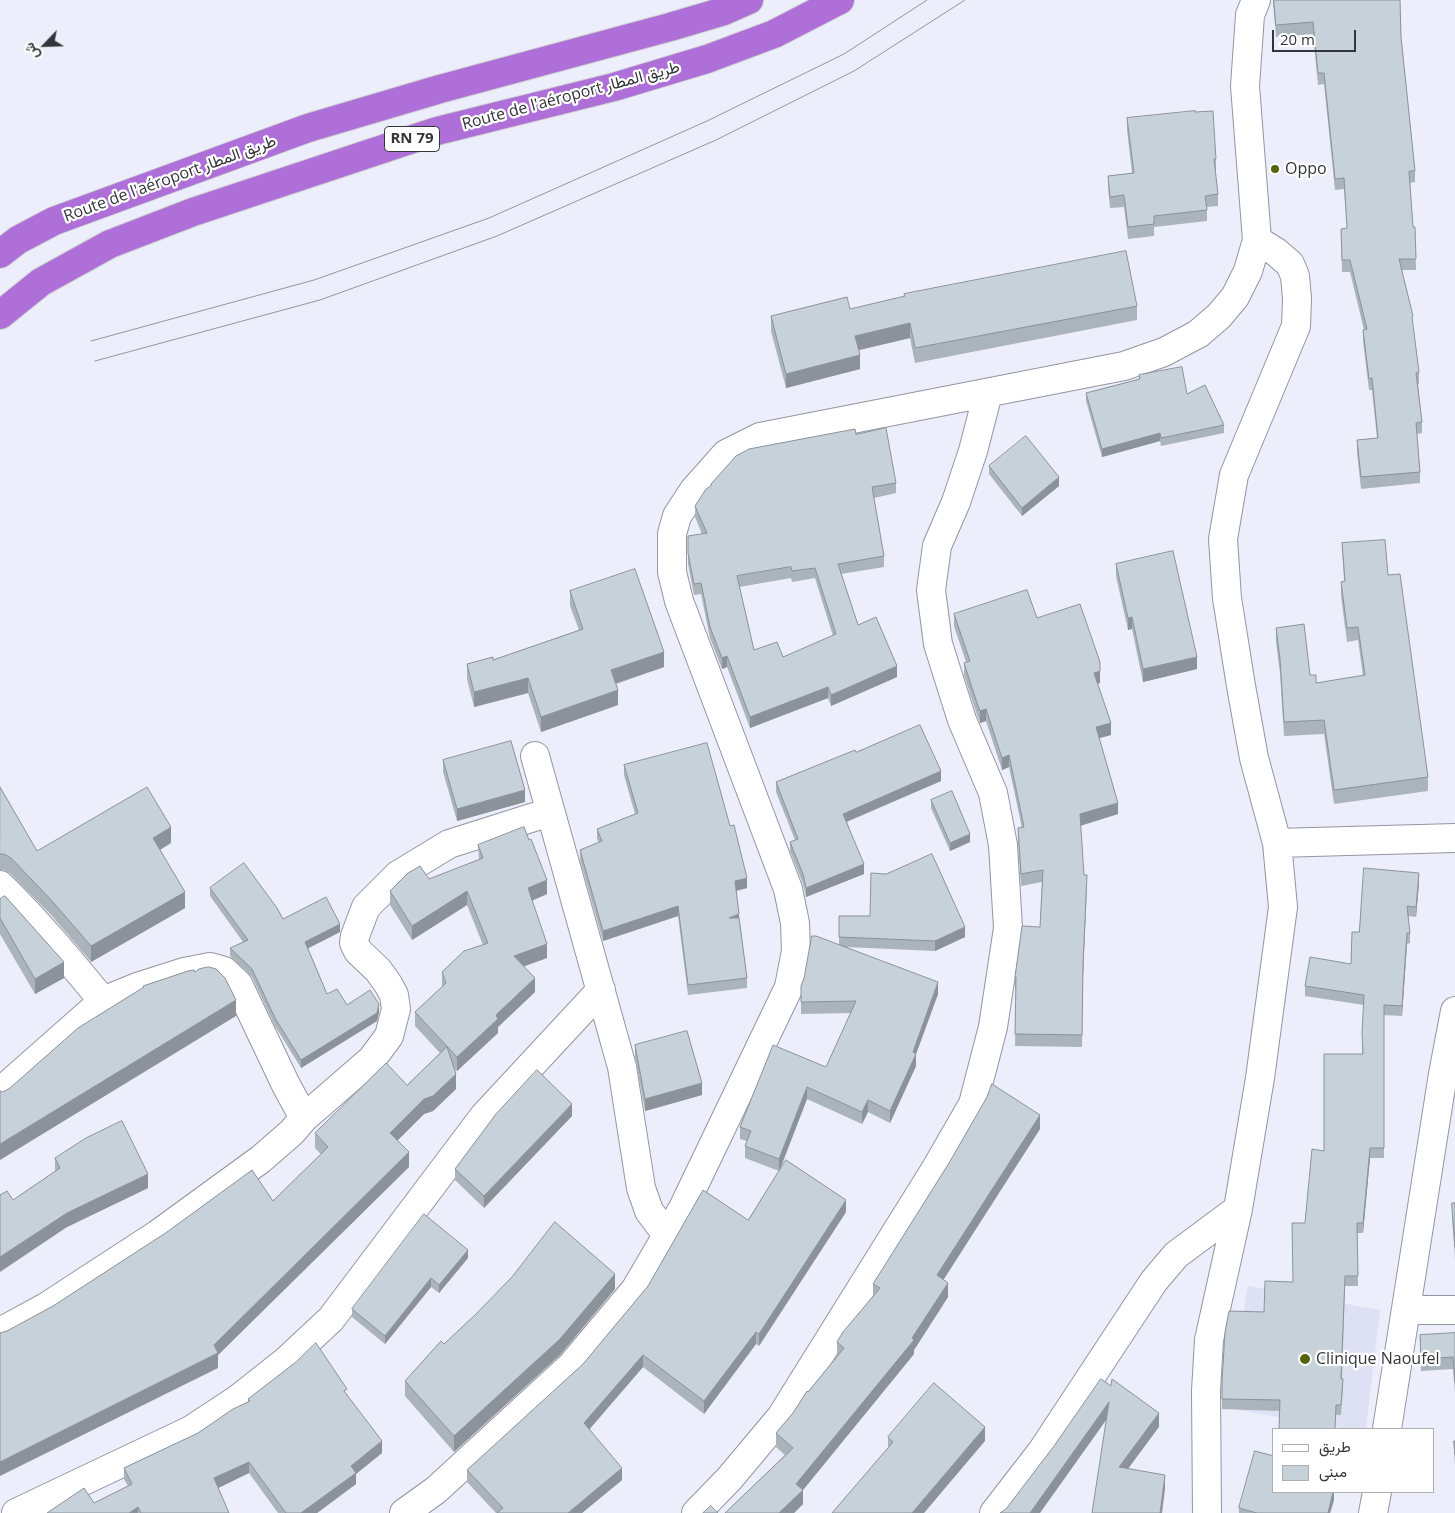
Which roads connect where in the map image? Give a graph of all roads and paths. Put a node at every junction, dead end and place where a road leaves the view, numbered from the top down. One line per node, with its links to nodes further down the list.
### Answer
1 (749, 0): 5 (highway, Route de l'aéroport طريق المطار / RN 79)
2 (840, 0): 6 (highway, Route de l'aéroport طريق المطار / RN 79)
3 (1256, 0): 4 (street)
4 (1257, 240): 7 (street); 11 (street)
5 (0, 254)
6 (0, 315)
7 (988, 394): 20 (street); 28 (street)
8 (535, 756): 9 (street)
9 (550, 812): 13 (street); 18 (street)
10 (1455, 838): 11 (street)
11 (1277, 843): 19 (street)
12 (0, 885): 14 (street)
13 (601, 990): 20 (street); 26 (street)
14 (103, 1001): 17 (street); 18 (street)
15 (1455, 1011): 16 (street)
16 (1449, 1074): 21 (street)
17 (0, 1092)
18 (304, 1118): 23 (street)
19 (1238, 1209): 29 (street); 30 (street)
20 (667, 1235): 27 (street)
21 (1406, 1310): 22 (street); 24 (street)
22 (1455, 1310)
23 (0, 1332)
24 (1387, 1428)
25 (1377, 1493): 31 (street)
26 (23, 1511)
27 (404, 1513)
28 (696, 1513)
29 (994, 1513)
30 (1207, 1513)
31 (1374, 1513)

